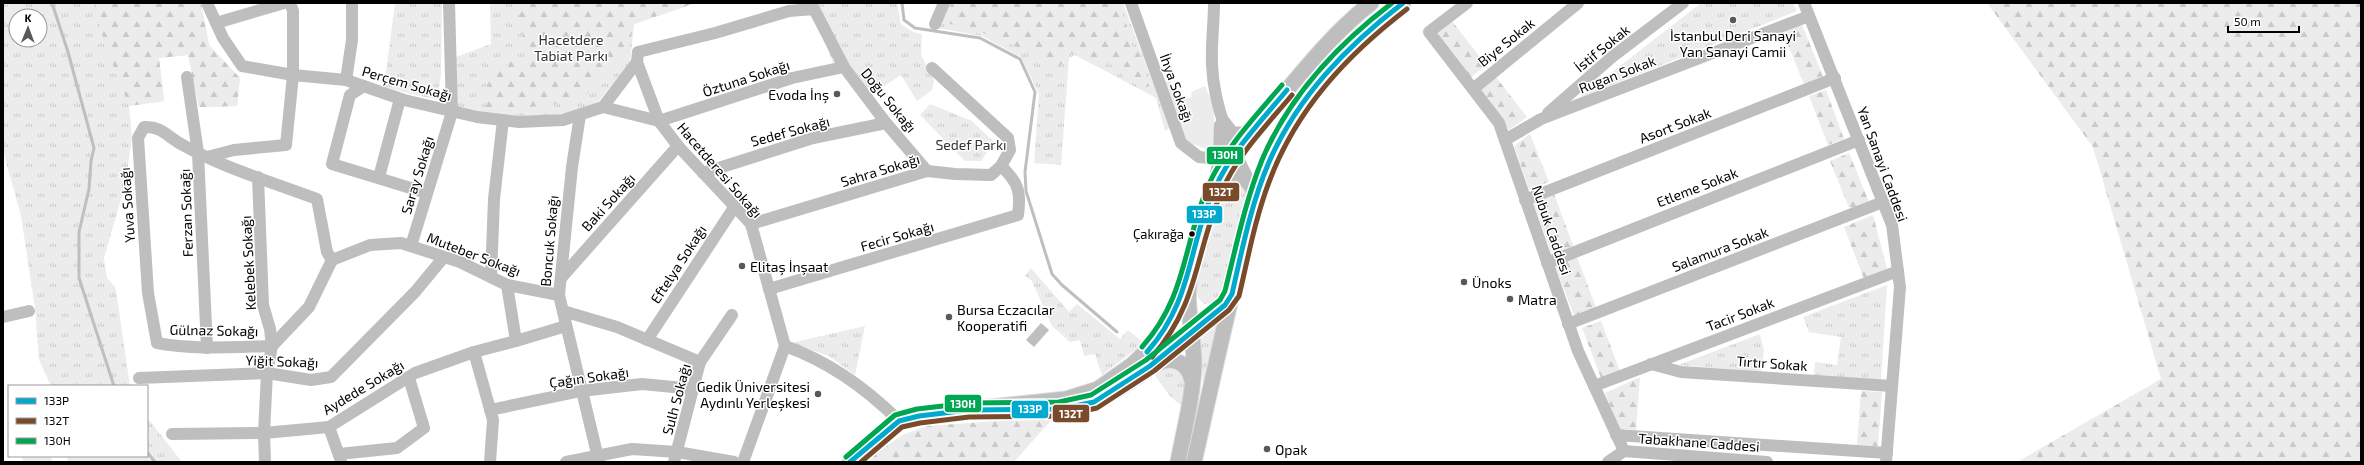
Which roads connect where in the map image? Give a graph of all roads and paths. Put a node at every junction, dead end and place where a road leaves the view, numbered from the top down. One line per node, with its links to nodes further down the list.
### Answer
1 (207, 3): 16 (street, Perçem Sokağı)
2 (284, 3): 16 (street)
3 (290, 3): 21 (street)
4 (352, 3): 24 (street)
5 (449, 3): 30 (street, Saray Sokağı)
6 (944, 3): 17 (street)
7 (1131, 3): 43 (street, İhya Sokağı)
8 (1214, 3): 28 (street)
9 (1371, 3): 37 (main road)
10 (1403, 3): 55 (main road)
11 (1467, 3): 26 (street, Nubuk Caddesi)
12 (1578, 3): 26 (street, Biye Sokak)
13 (1683, 3): 33 (street, İstif Sokak)
14 (1804, 3): 15 (street, Yan Sanayi Caddesi)
15 (1810, 16): 23 (street, Yan Sanayi Caddesi); 33 (street, Rugan Sokak)
16 (216, 23): 21 (street, Perçem Sokağı)
17 (935, 24)
18 (637, 57): 19 (street, Doğu Sokağı); 29 (street); 35 (street, Hacetderesi Sokağı)
19 (844, 67): 35 (street, Öztuna Sokağı); 36 (street, Doğu Sokağı)
20 (932, 68): 44 (street)
21 (293, 75): 24 (street, Perçem Sokağı); 42 (street)
22 (187, 77): 42 (street, Ferzan Sokağı)
23 (1835, 78): 39 (street, Yan Sanayi Caddesi); 52 (street, Asort Sokak)
24 (346, 80): 25 (street, Perçem Sokağı)
25 (364, 86): 27 (street, Perçem Sokağı); 48 (street)
26 (1473, 89): 38 (street, Nubuk Caddesi)
27 (400, 99): 30 (street, Perçem Sokağı); 48 (street)
28 (1218, 100): 32 (street); 43 (street)
29 (603, 107): 31 (street, Perçem Sokağı); 35 (street)
30 (452, 112): 34 (street, Perçem Sokağı); 51 (street, Saray Sokağı)
31 (580, 116): 34 (street, Perçem Sokağı); 65 (street, Boncuk Sokağı)
32 (1222, 118): 37 (street); 41 (street)
33 (1542, 119): 38 (street, Rugan Sokak)
34 (503, 120): 64 (street)
35 (658, 121): 40 (street, Hacetderesi Sokağı)
36 (886, 123): 45 (street, Doğu Sokağı); 46 (street, Sedef Sokağı)
37 (1259, 124): 41 (main road)
38 (1505, 140): 52 (street, Nubuk Caddesi)
39 (1859, 140): 53 (street, Yan Sanayi Caddesi); 62 (street, Etleme Sokak)
40 (678, 146): 46 (street, Hacetderesi Sokağı); 65 (street, Baki Sokağı)
41 (1235, 154): 49 (street); 50 (main road)
42 (203, 155): 47 (street); 81 (street, Yuva Sokağı); 84 (street, Ferzan Sokağı)
43 (1219, 159): 56 (street)
44 (1001, 166): 45 (street, Sahra Sokağı); 67 (street, Fecir Sokağı)
45 (927, 170): 57 (street, Sahra Sokağı)
46 (703, 173): 54 (street, Hacetderesi Sokağı)
47 (258, 177): 61 (street); 82 (street, Kelebek Sokağı)
48 (378, 178): 51 (street)
49 (1251, 184): 50 (main road); 55 (main road)
50 (1215, 188): 56 (main road)
51 (427, 193): 59 (street, Saray Sokağı)
52 (1525, 200): 62 (street, Nubuk Caddesi)
53 (1883, 202): 63 (street, Yan Sanayi Caddesi); 76 (street, Salamura Sokak)
54 (735, 206): 57 (street, Hacetderesi Sokağı); 79 (street, Eftelya Sokağı)
55 (1253, 211): 69 (main road)
56 (1205, 214): 58 (main road)
57 (751, 224): 67 (street, Hacetderesi Sokağı)
58 (1196, 240): 68 (main road); 98 (main road)
59 (411, 246): 60 (street, Muteber Sokağı); 61 (street, Muteber Sokağı)
60 (444, 257): 64 (street, Muteber Sokağı); 89 (street, Yiğit Sokağı)
61 (332, 260): 82 (street)
62 (1547, 263): 76 (street, Nubuk Caddesi)
63 (1898, 271): 87 (street, Tacir Sokak); 94 (street, Yan Sanayi Caddesi)
64 (490, 277): 66 (street, Muteber Sokağı)
65 (561, 278): 70 (street, Boncuk Sokağı)
66 (507, 285): 70 (street, Muteber Sokağı); 80 (street)
67 (769, 289): 83 (street, Hacetderesi Sokağı)
68 (1188, 290): 71 (main road); 78 (main road)
69 (1232, 294): 71 (main road); 117 (main road)
70 (559, 295): 72 (street, Boncuk Sokağı)
71 (1220, 308): 78 (main road)
72 (563, 310): 77 (street, Boncuk Sokağı); 79 (street)
73 (29, 311): 75 (street)
74 (732, 315): 86 (street, Sulh Sokağı)
75 (3, 317)
76 (1568, 324): 93 (street, Nubuk Caddesi)
77 (566, 326): 80 (street, Aydede Sokağı); 96 (street, Boncuk Sokağı)
78 (1192, 332): 88 (main road); 92 (main road)
79 (647, 340): 86 (street)
80 (516, 341): 85 (street, Aydede Sokağı)
81 (156, 343): 84 (street, Gülnaz Sokağı)
82 (272, 346): 84 (street, Gülnaz Sokağı); 89 (street)
83 (785, 346): 99 (street); 114 (street)
84 (207, 348)
85 (474, 352): 91 (street, Aydede Sokağı); 97 (street)
86 (700, 362): 95 (street, Sulh Sokağı)
87 (1651, 364): 93 (street, Tacir Sokak); 94 (street, Tırtır Sokak)
88 (1150, 366): 92 (main road); 98 (main road)
89 (267, 373): 90 (street, Yiğit Sokağı); 101 (street)
90 (139, 378)
91 (409, 378): 100 (street, Aydede Sokağı); 106 (street)
92 (1193, 384): 116 (main road)
93 (1594, 386): 103 (street, Nubuk Caddesi)
94 (1892, 386): 107 (street, Yan Sanayi Caddesi)
95 (694, 388): 96 (street, Çağın Sokağı); 105 (street, Sulh Sokağı)
96 (581, 391): 97 (street, Çağın Sokağı); 108 (street, Boncuk Sokağı)
97 (490, 410): 111 (street)
98 (969, 410): 99 (main road)
99 (899, 421): 115 (main road)
100 (329, 427): 101 (street, Aydede Sokağı); 106 (street)
101 (264, 433): 102 (street, Aydede Sokağı); 110 (street)
102 (172, 434)
103 (1616, 435): 104 (street, Nubuk Caddesi); 107 (street)
104 (1624, 451): 109 (street, Tabakhane Caddesi); 118 (street, Tabakhane Caddesi)
105 (676, 457): 108 (street); 113 (street, Sulh Sokağı)
106 (340, 458)
107 (1886, 458)
108 (598, 459): 112 (street)
109 (1706, 459): 119 (street, Tabakhane Caddesi)
110 (265, 462)
111 (490, 462)
112 (566, 462)
113 (734, 462)
114 (743, 462)
115 (850, 462)
116 (1178, 462)
117 (1194, 462)
118 (1608, 462)
119 (1767, 462)

